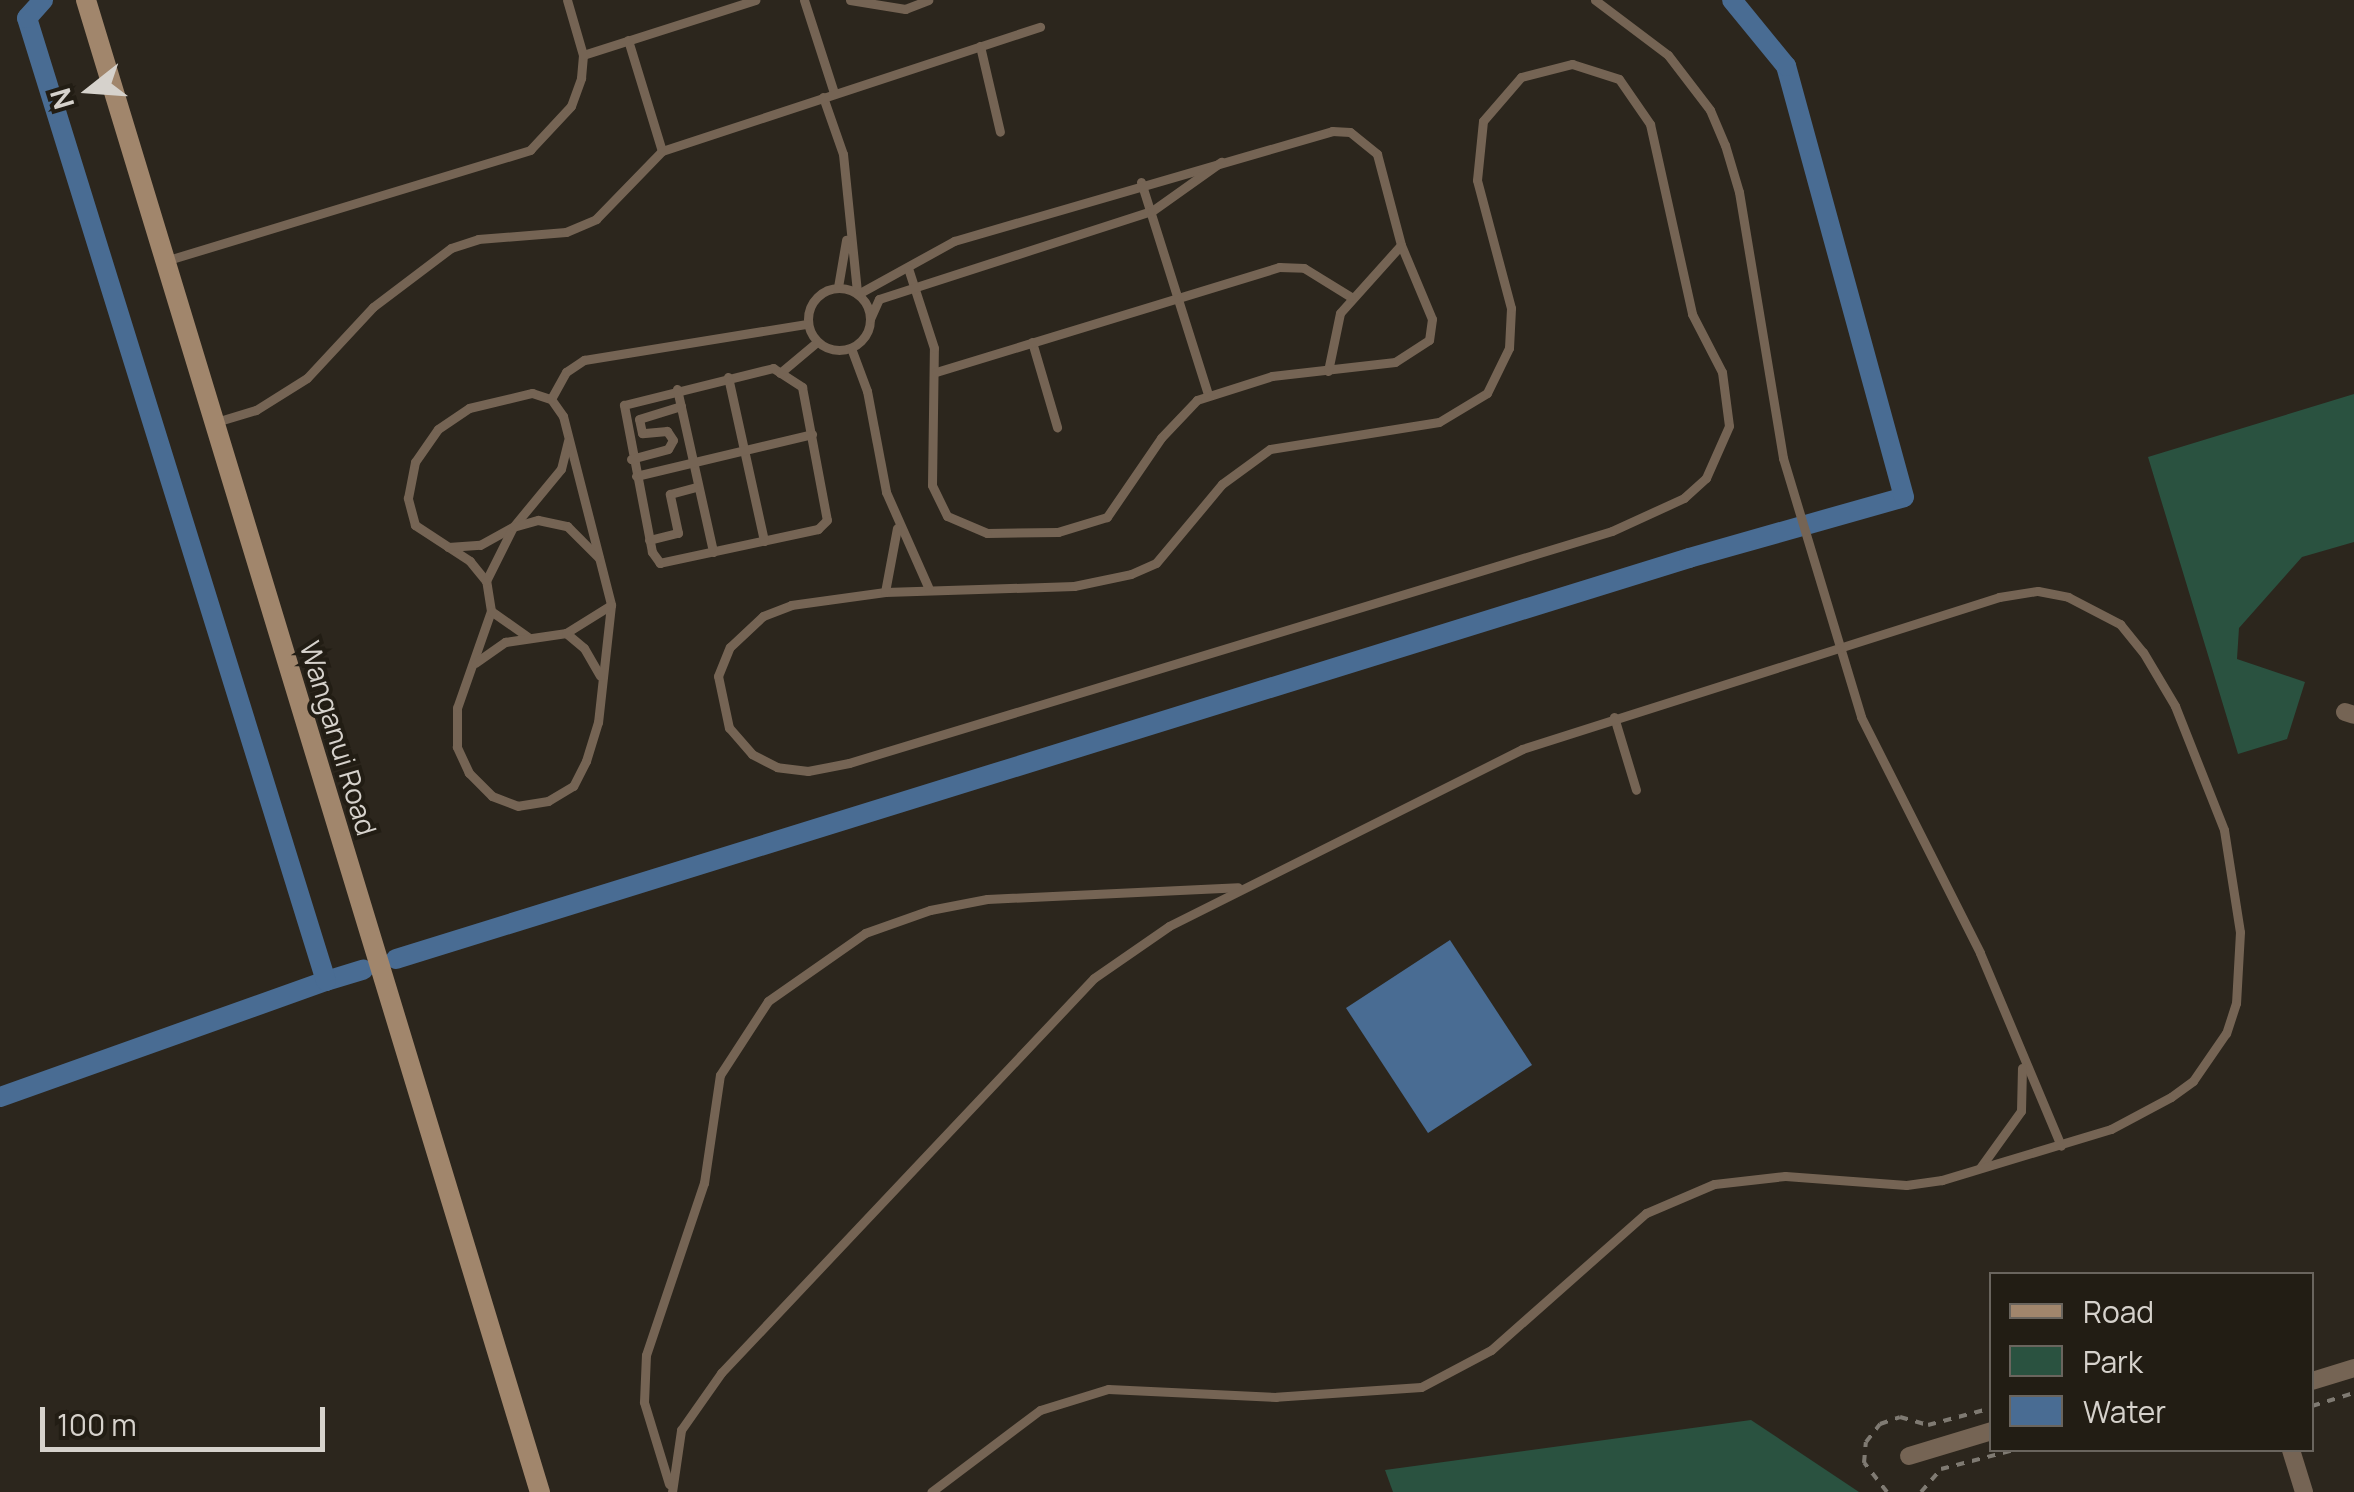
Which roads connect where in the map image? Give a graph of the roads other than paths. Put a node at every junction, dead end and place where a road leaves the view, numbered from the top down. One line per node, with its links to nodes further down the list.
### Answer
1 (86, 0): 21 (street, Wanganui Road)
2 (567, 0): 12 (lane)
3 (755, 0): 10 (lane)
4 (804, 0): 13 (lane)
5 (850, 0): 8 (lane)
6 (928, 0): 8 (lane)
7 (1595, 0): 64 (lane)
8 (864, 2)
9 (1040, 28): 11 (lane)
10 (628, 40): 12 (lane); 15 (lane)
11 (980, 46): 13 (lane); 14 (lane)
12 (583, 55): 21 (lane)
13 (829, 95): 15 (lane); 19 (lane)
14 (1000, 132)
15 (662, 151): 41 (lane)
16 (1223, 160): 17 (lane); 18 (lane); 20 (lane)
17 (1141, 182): 18 (lane); 22 (lane)
18 (1152, 211): 23 (lane); 27 (lane)
19 (848, 228): 24 (lane); 25 (lane)
20 (1401, 245): 26 (lane); 33 (lane)
21 (164, 261): 41 (street, Wanganui Road)
22 (908, 268): 23 (lane); 25 (lane)
23 (914, 286): 28 (lane); 35 (lane)
24 (838, 287): 25 (lane); 29 (lane)
25 (858, 294): 28 (lane)
26 (1351, 297): 27 (lane); 33 (lane)
27 (1178, 298): 31 (lane); 38 (lane)
28 (870, 319): 32 (lane)
29 (808, 324): 30 (lane); 39 (lane)
30 (817, 342): 32 (lane); 34 (lane)
31 (1032, 342): 35 (lane); 42 (lane)
32 (851, 348): 50 (lane)
33 (1328, 371): 38 (lane)
34 (780, 372): 36 (lane); 43 (lane)
35 (936, 372): 38 (lane)
36 (728, 377): 37 (lane); 45 (lane)
37 (677, 389): 40 (lane); 46 (lane)
38 (1208, 394)
39 (552, 400): 44 (lane); 54 (lane)
40 (681, 406): 46 (lane); 47 (lane)
41 (214, 423): 79 (street, Wanganui Road)
42 (1058, 427)
43 (812, 434): 45 (lane); 53 (lane)
44 (569, 439): 51 (lane); 56 (lane)
45 (744, 450): 47 (lane); 53 (lane)
46 (631, 459): 48 (lane)
47 (692, 462): 48 (lane); 49 (lane)
48 (636, 476): 52 (lane)
49 (698, 488): 52 (lane); 55 (lane)
50 (898, 525): 58 (lane); 59 (lane)
51 (513, 528): 54 (lane); 56 (lane); 57 (lane)
52 (650, 540): 55 (lane)
53 (764, 541): 55 (lane)
54 (436, 543): 57 (lane)
55 (713, 552)
56 (607, 570): 60 (lane)
57 (486, 581): 61 (lane)
58 (928, 588): 59 (lane); 59 (lane)
59 (886, 592)
60 (611, 605): 62 (lane); 66 (lane)
61 (491, 611): 63 (lane); 65 (lane)
62 (566, 633): 63 (lane); 66 (lane)
63 (528, 637): 65 (lane)
64 (1840, 646): 67 (lane); 70 (lane); 71 (lane)
65 (466, 672): 66 (lane)
66 (603, 684)
67 (1614, 718): 68 (lane); 69 (lane)
68 (1636, 790)
69 (1244, 887): 78 (lane); 78 (lane)
70 (2021, 1055): 71 (lane); 72 (lane)
71 (2061, 1146): 72 (lane)
72 (1978, 1170): 80 (lane)
73 (2354, 1368): 74 (street)
74 (2314, 1380)
75 (1989, 1432): 77 (street)
76 (2292, 1452): 81 (street)
77 (1909, 1456)
78 (672, 1491)
79 (540, 1492)
80 (931, 1492)
81 (2304, 1492)

